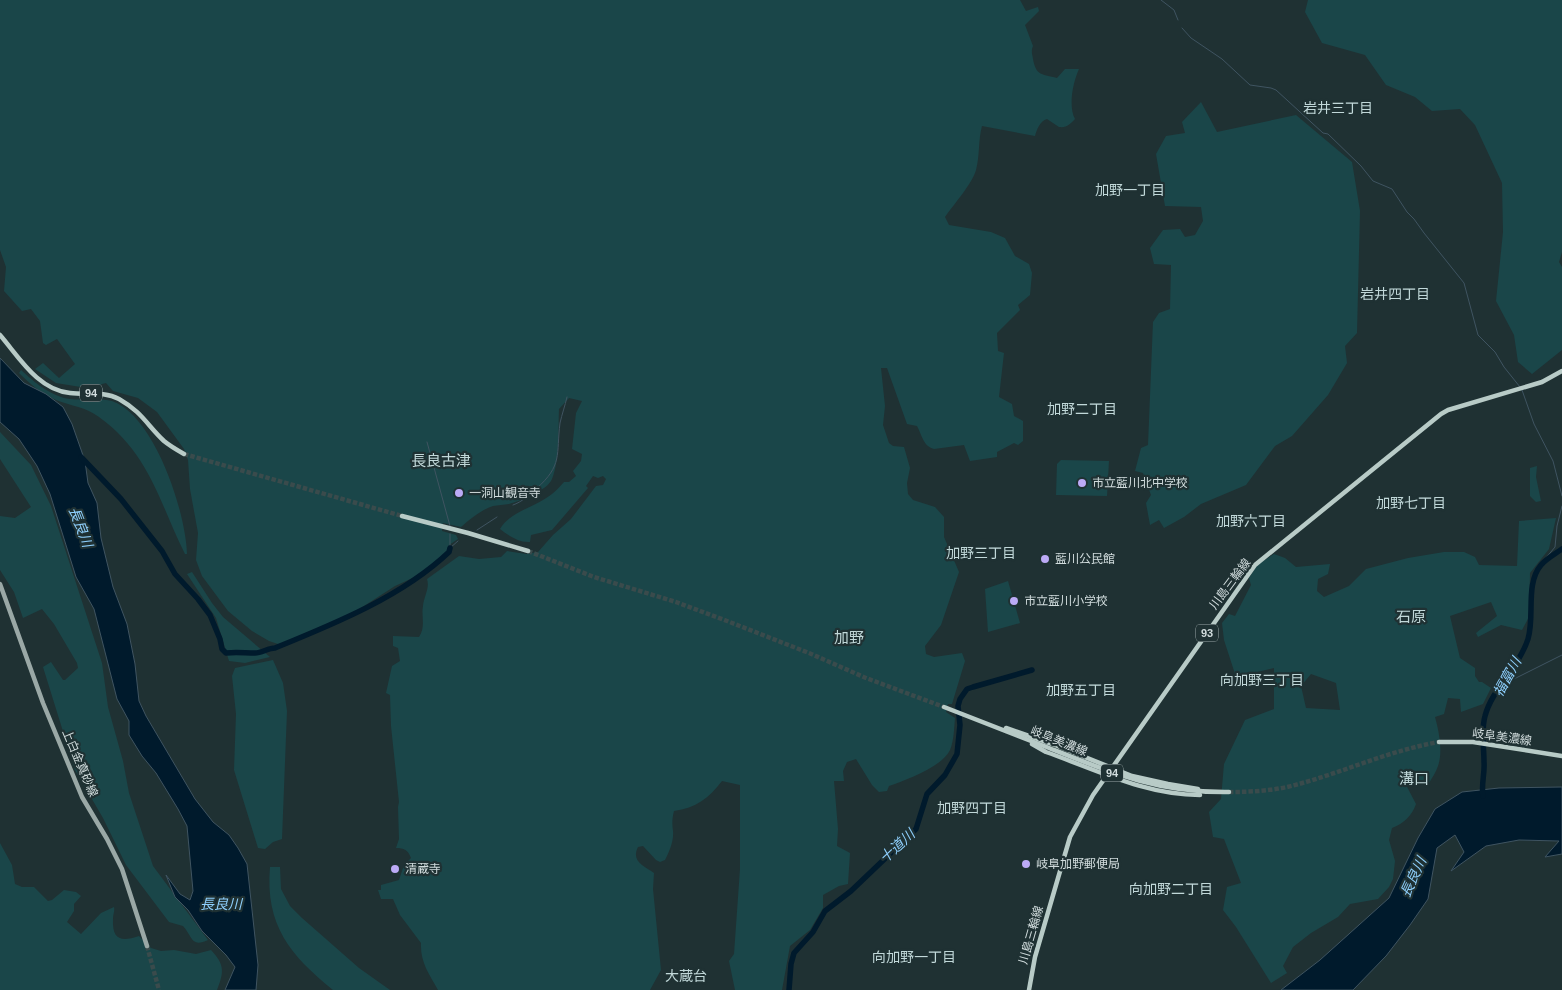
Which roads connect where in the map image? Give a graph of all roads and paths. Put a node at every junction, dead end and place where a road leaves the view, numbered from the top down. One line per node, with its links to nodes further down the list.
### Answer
1 (0, 336): 3 (main road, 94)
2 (1562, 371): 12 (main road, 川島三輪線 / 93)
3 (184, 454)
4 (402, 516): 5 (main road)
5 (528, 551)
6 (0, 584): 16 (main road, 上白金真砂線)
7 (945, 707): 8 (main road, 岐阜美濃線 / 94)
8 (981, 721): 9 (main road, 岐阜美濃線 / 94); 12 (main road, 94)
9 (1016, 735): 13 (main road, 94); 14 (main road, 岐阜美濃線 / 94)
10 (1439, 742): 11 (main road, 岐阜美濃線)
11 (1562, 756)
12 (1113, 768): 13 (main road, 川島三輪線 / 93); 14 (main road, 94)
13 (1107, 775): 14 (main road, 94); 17 (main road, 川島三輪線 / 93)
14 (1211, 792): 15 (main road, 岐阜美濃線 / 94)
15 (1229, 792)
16 (146, 946)
17 (1029, 990)

